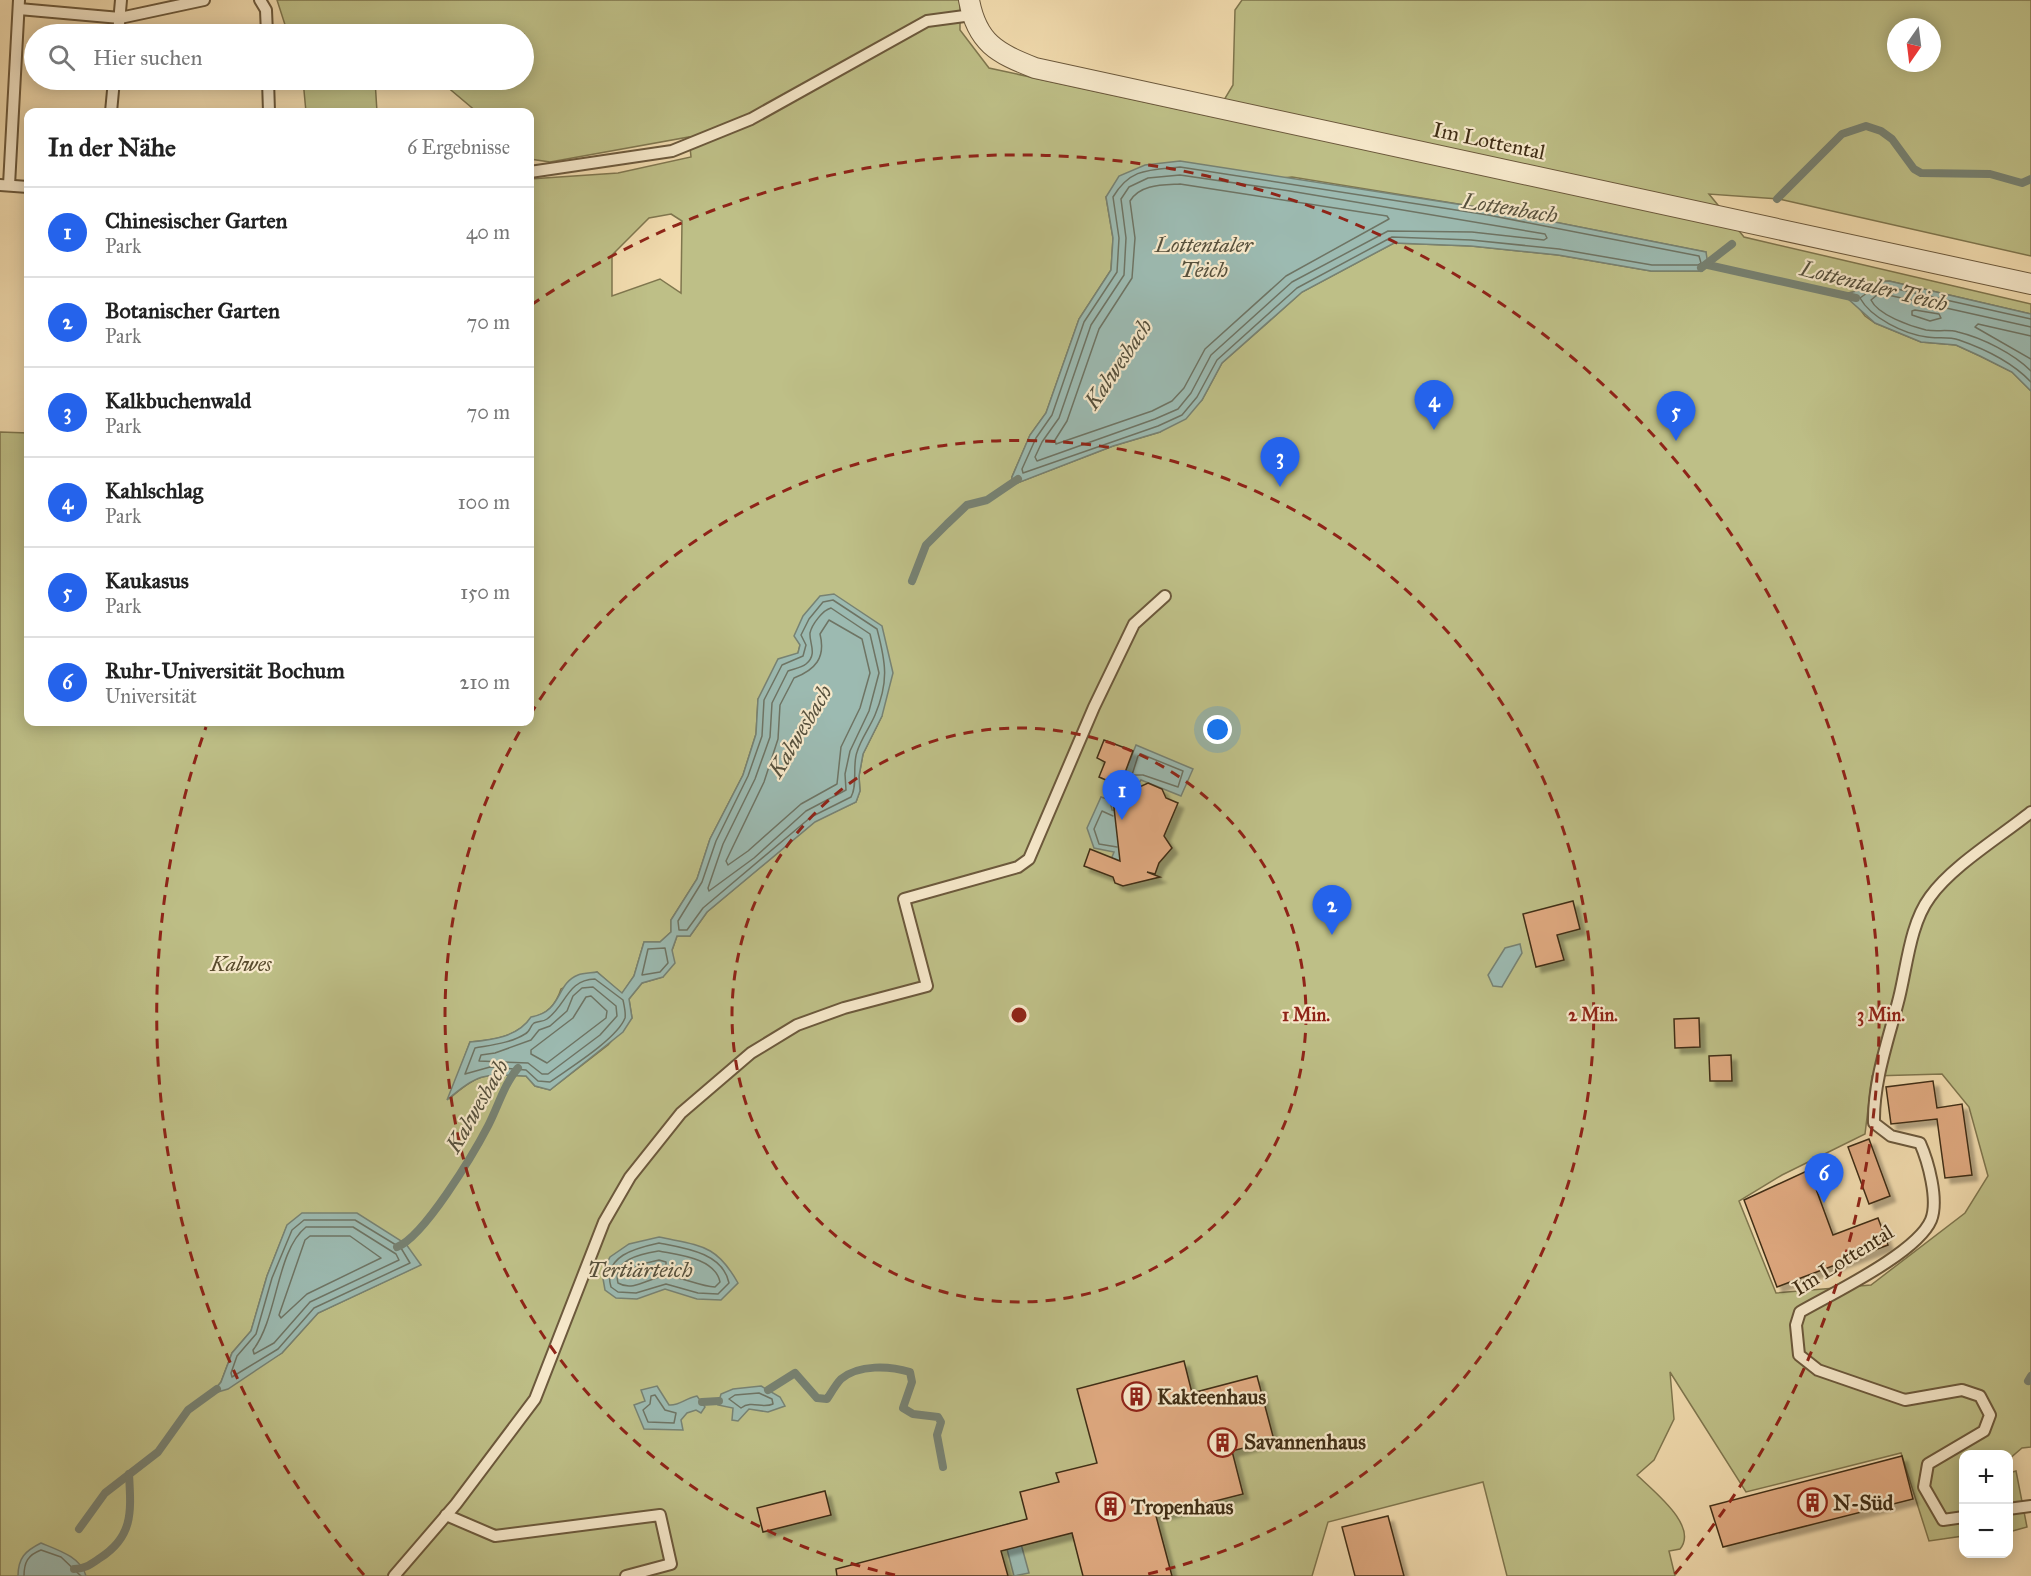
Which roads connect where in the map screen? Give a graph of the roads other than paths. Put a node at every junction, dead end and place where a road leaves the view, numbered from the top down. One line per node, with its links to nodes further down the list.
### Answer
1 (121, 0): 6 (lane)
2 (204, 0): 6 (lane)
3 (260, 0): 8 (lane)
4 (19, 5): 6 (lane); 14 (lane)
5 (970, 7): 13 (lane); 16 (street, Im Lottental)
6 (120, 18): 7 (lane)
7 (119, 24)
8 (267, 24)
9 (113, 90): 11 (lane)
10 (268, 90): 12 (lane)
11 (111, 108)
12 (269, 108)
13 (534, 171)
14 (5, 185): 15 (lane)
15 (24, 187)
16 (2031, 284)
17 (1165, 596): 21 (lane)
18 (2031, 812): 22 (lane, Im Lottental)
19 (2031, 1506): 20 (lane)
20 (2013, 1508)
21 (446, 1515): 23 (lane); 24 (lane)
22 (1959, 1518)
23 (394, 1576)
24 (626, 1576)

